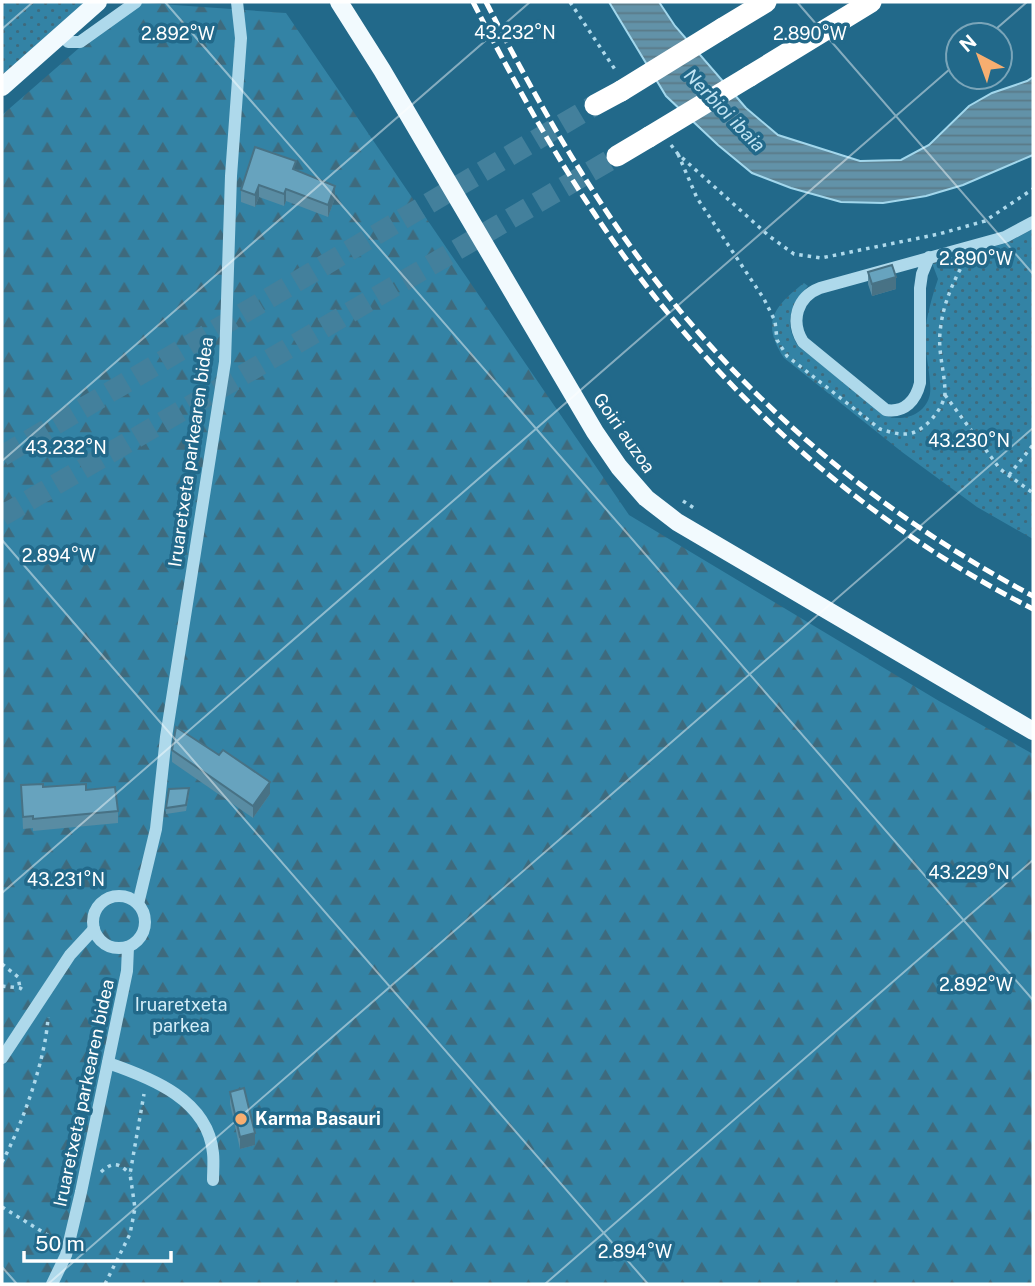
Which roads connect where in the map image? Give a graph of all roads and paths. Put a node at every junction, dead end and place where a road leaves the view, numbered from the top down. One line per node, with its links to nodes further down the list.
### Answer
1 (98, 2): 8 (main road)
2 (136, 2): 8 (street)
3 (237, 2): 27 (street, Iruaretxeta parkearen bidea)
4 (339, 2): 26 (main road, Goiri auzoa)
5 (570, 2): 9 (path)
6 (766, 2): 9 (highway, bridge)
7 (871, 2): 12 (highway, bridge)
8 (62, 34): 10 (main road)
9 (622, 85): 11 (highway)
10 (2, 88)
11 (595, 106)
12 (660, 140): 13 (path); 14 (highway)
13 (678, 154): 17 (path); 20 (path)
14 (617, 156)
15 (1033, 189): 17 (path)
16 (1033, 222): 18 (street)
17 (968, 226): 18 (path)
18 (972, 246): 19 (street); 20 (path)
19 (929, 257): 19 (street)
20 (945, 395): 22 (path)
21 (1033, 444): 22 (path)
22 (1009, 475): 23 (path)
23 (1033, 493)
24 (682, 501): 25 (path)
25 (703, 514)
26 (1033, 731)
27 (138, 904): 28 (street); 29 (street)
28 (94, 929): 29 (street); 33 (street)
29 (128, 947): 35 (street, Iruaretxeta parkearen bidea)
30 (2, 964): 32 (path)
31 (2, 986): 32 (path)
32 (20, 988): 33 (path)
33 (41, 1000): 34 (street); 37 (path)
34 (2, 1058)
35 (108, 1063): 36 (street); 39 (street, Iruaretxeta parkearen bidea)
36 (146, 1077): 38 (path); 40 (street)
37 (2, 1162)
38 (131, 1174): 39 (path); 44 (path)
39 (84, 1181): 42 (street, Iruaretxeta parkearen bidea)
40 (214, 1181)
41 (2, 1207): 42 (path)
42 (68, 1246): 43 (street, Iruaretxeta parkearen bidea)
43 (52, 1284)
44 (105, 1284)

